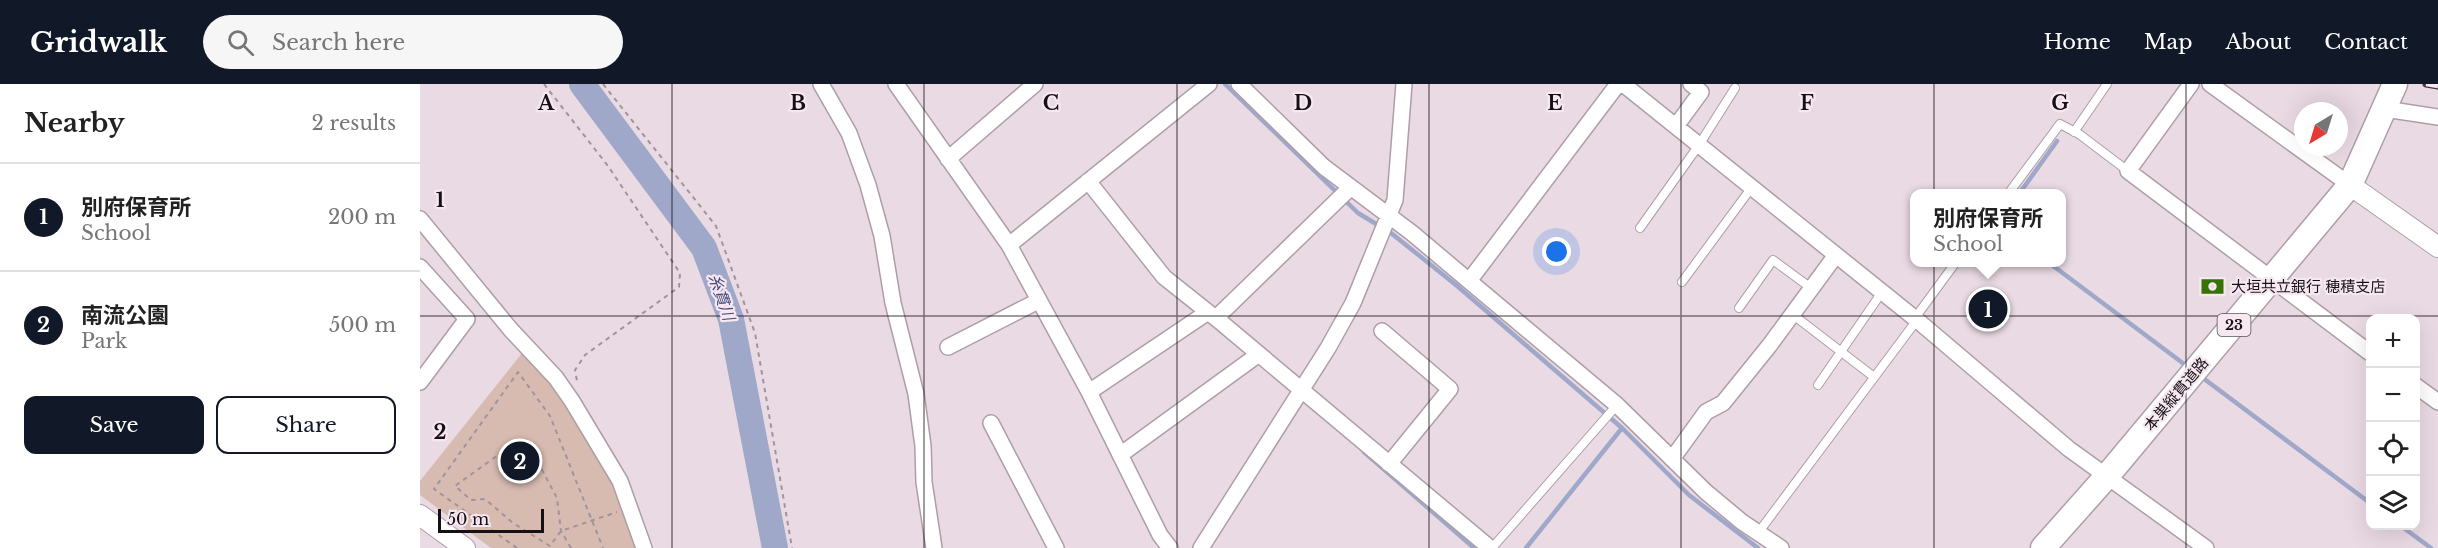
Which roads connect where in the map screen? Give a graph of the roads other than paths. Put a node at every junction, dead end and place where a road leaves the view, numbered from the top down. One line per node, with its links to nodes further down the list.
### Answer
1 (821, 84): 69 (street)
2 (897, 84): 21 (street)
3 (1035, 84): 21 (street)
4 (1209, 84): 23 (street)
5 (1404, 84): 28 (street)
6 (1618, 84): 36 (street)
7 (1623, 84): 18 (street)
8 (1691, 84): 18 (street)
9 (2107, 84): 19 (lane)
10 (2192, 84): 22 (street)
11 (2210, 84): 26 (street)
12 (2395, 84): 16 (main road, 本巣縦貫道路 / 23)
13 (2408, 84): 16 (main road, 本巣縦貫道路 / 23)
14 (1241, 85): 25 (street)
15 (1735, 88): 20 (lane)
16 (2390, 110): 17 (street); 26 (main road, 本巣縦貫道路 / 23)
17 (2438, 117)
18 (1676, 126): 20 (street)
19 (2074, 132): 22 (lane); 27 (lane)
20 (1699, 145): 24 (street); 30 (lane)
21 (948, 159): 31 (street)
22 (2128, 171): 38 (street)
23 (1088, 182): 31 (street); 44 (street)
24 (1752, 187): 33 (street); 37 (lane)
25 (1350, 188): 28 (street); 44 (street)
26 (2355, 188): 32 (street); 38 (main road, 本巣縦貫道路 / 23)
27 (2012, 189)
28 (1389, 218): 36 (street); 55 (street)
29 (420, 219): 68 (street)
30 (1640, 228)
31 (1010, 245): 41 (street)
32 (2438, 247)
33 (1836, 255): 39 (street); 40 (street)
34 (420, 267): 52 (street)
35 (1952, 267): 45 (lane)
36 (1469, 281): 58 (street)
37 (1682, 282)
38 (2278, 284): 48 (street); 63 (main road, 本巣縦貫道路 / 23)
39 (1811, 288): 42 (lane); 43 (street)
40 (1882, 292): 45 (street); 49 (lane)
41 (1038, 301): 47 (street); 56 (street)
42 (1739, 308)
43 (1792, 314): 49 (lane); 61 (street)
44 (1212, 315): 50 (street); 56 (street)
45 (1916, 319): 51 (lane); 63 (street)
46 (1382, 331): 62 (street)
47 (948, 346)
48 (2366, 350)
49 (1841, 352): 51 (lane); 53 (lane)
50 (1259, 354): 55 (street); 60 (street)
51 (1874, 377): 65 (lane)
52 (420, 382)
53 (1818, 385)
54 (2420, 389): 57 (street)
55 (1301, 390): 62 (street); 72 (street)
56 (1089, 392): 60 (street)
57 (2438, 402)
58 (1617, 405): 61 (street); 66 (lane)
59 (991, 423): 70 (street)
60 (1120, 455): 71 (street)
61 (1672, 459): 65 (street)
62 (1389, 464): 66 (street)
63 (2112, 481): 74 (main road, 本巣縦貫道路 / 23); 75 (main road, 本巣縦貫道路 / 23); 76 (street)
64 (420, 515): 67 (street)
65 (1758, 533): 73 (street)
66 (1485, 546)
67 (465, 548)
68 (644, 548)
69 (934, 548)
70 (1056, 548)
71 (1170, 548)
72 (1201, 548)
73 (1781, 548)
74 (2043, 548)
75 (2062, 548)
76 (2206, 548)

